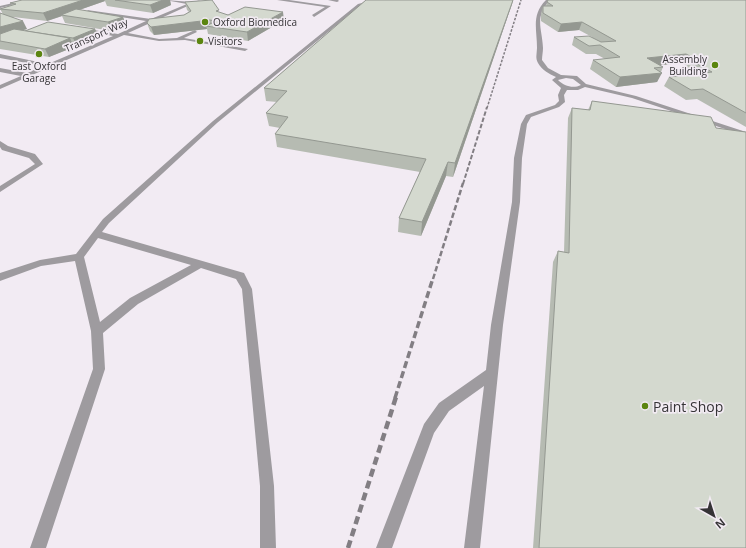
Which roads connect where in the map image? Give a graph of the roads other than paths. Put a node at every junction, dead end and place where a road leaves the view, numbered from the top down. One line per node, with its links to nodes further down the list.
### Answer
1 (32, 0): 10 (street)
2 (167, 0): 9 (street)
3 (199, 0): 9 (street, Transport Way)
4 (279, 0): 12 (street)
5 (330, 0): 8 (street)
6 (378, 0): 30 (street)
7 (548, 0): 23 (street)
8 (337, 1)
9 (192, 3): 13 (street, Transport Way)
10 (0, 7)
11 (89, 11): 13 (street)
12 (314, 16)
13 (152, 20): 16 (street, Transport Way)
14 (79, 29): 16 (street)
15 (195, 31): 17 (street)
16 (121, 34): 17 (street); 20 (street, Transport Way)
17 (179, 38): 18 (street)
18 (245, 49)
19 (0, 56): 20 (street)
20 (49, 66): 22 (street, Transport Way)
21 (0, 70): 22 (street)
22 (27, 75): 25 (street, Transport Way)
23 (560, 77): 24 (street); 26 (street)
24 (584, 85): 26 (street); 27 (street)
25 (0, 87)
26 (565, 87): 35 (street)
27 (746, 134)
28 (2, 147): 29 (street)
29 (0, 190)
30 (97, 234): 31 (street); 32 (street)
31 (79, 257): 33 (street); 34 (street)
32 (201, 264): 34 (street); 37 (street)
33 (0, 277)
34 (97, 331): 36 (street)
35 (492, 372): 38 (street); 39 (street)
36 (38, 548)
37 (268, 548)
38 (384, 548)
39 (472, 548)

